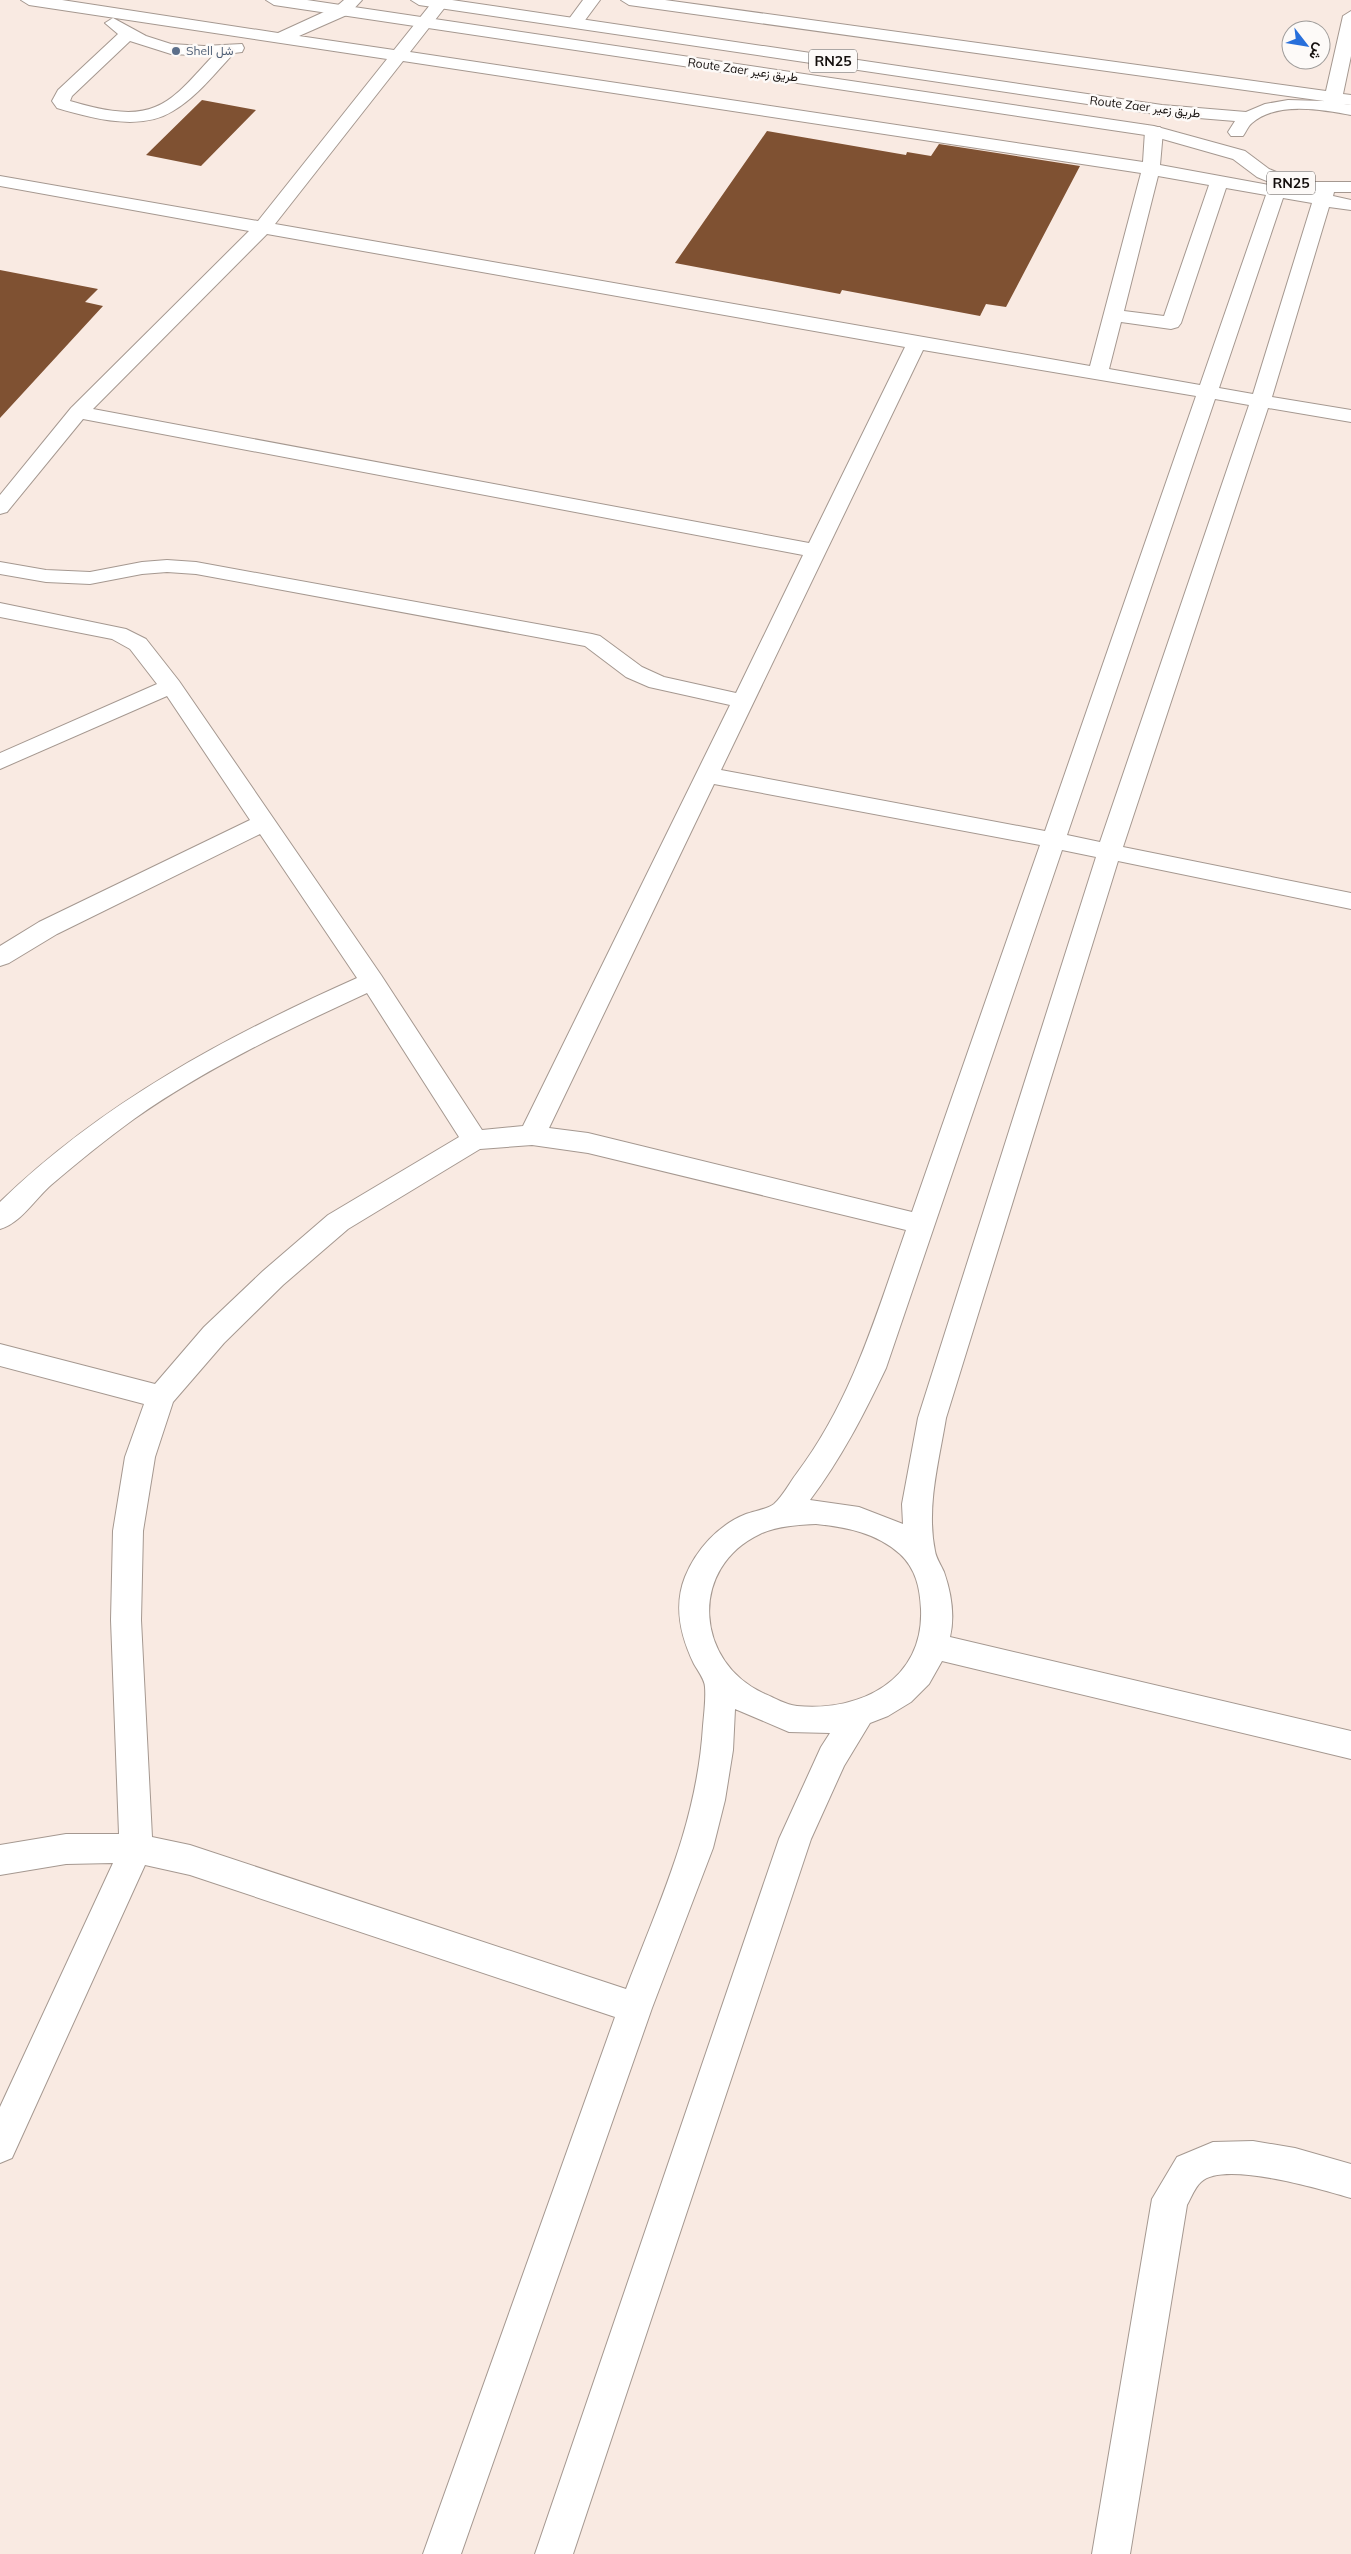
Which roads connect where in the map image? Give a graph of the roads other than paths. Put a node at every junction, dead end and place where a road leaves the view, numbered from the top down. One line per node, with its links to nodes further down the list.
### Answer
1 (29, 0): 8 (street)
2 (274, 0): 7 (street, Route Zaer طريق زعير / RN25)
3 (419, 0): 6 (street, Route Zaer طريق زعير / RN25)
4 (592, 0): 11 (street)
5 (629, 0): 17 (street)
6 (440, 3): 10 (street); 11 (street, Route Zaer طريق زعير / RN25)
7 (348, 5): 10 (street, Route Zaer طريق زعير / RN25); 13 (street)
8 (108, 6): 12 (street); 13 (street)
9 (1351, 16): 17 (street)
10 (424, 23): 15 (street); 20 (street, Route Zaer طريق زعير / RN25)
11 (574, 23): 19 (street, Route Zaer طريق زعير / RN25)
12 (128, 34): 14 (street); 14 (street)
13 (283, 37): 14 (street); 15 (street)
14 (229, 49)
15 (398, 56): 22 (street); 29 (street)
16 (1351, 100): 17 (street)
17 (1333, 102): 18 (street, Route Zaer طريق زعير / RN25); 19 (street, Route Zaer طريق زعير / RN25)
18 (1351, 110)
19 (1248, 117): 21 (street)
20 (1154, 131): 21 (street, Route Zaer طريق زعير / RN25); 22 (street)
21 (1239, 155): 25 (street, Route Zaer طريق زعير / RN25)
22 (1151, 169): 24 (street); 30 (street)
23 (0, 181): 29 (street)
24 (1219, 182): 25 (street); 30 (street)
25 (1278, 186): 27 (street, Route Zaer طريق زعير / RN25); 33 (street)
26 (1351, 187): 27 (street, Route Zaer طريق زعير / RN25)
27 (1325, 194): 28 (street); 34 (street)
28 (1351, 205)
29 (264, 226): 31 (street); 35 (street)
30 (1113, 315): 32 (street)
31 (918, 343): 32 (street); 38 (street)
32 (1098, 373): 33 (street)
33 (1207, 392): 34 (street); 46 (street)
34 (1261, 400): 36 (street); 47 (street)
35 (78, 412): 37 (street); 38 (street)
36 (1351, 416)
37 (0, 508)
38 (816, 551): 42 (street)
39 (0, 568): 42 (street)
40 (0, 610): 41 (street)
41 (171, 686): 43 (street); 45 (street)
42 (742, 701): 44 (street)
43 (0, 762)
44 (707, 775): 46 (street); 51 (street)
45 (264, 823): 49 (street); 50 (street)
46 (1052, 840): 47 (street); 54 (street)
47 (1108, 852): 48 (street); 58 (street)
48 (1351, 902)
49 (0, 957)
50 (372, 981): 52 (street); 53 (street)
51 (532, 1135): 52 (street); 54 (street)
52 (476, 1140): 56 (street)
53 (0, 1219)
54 (921, 1224): 57 (street)
55 (0, 1354): 56 (street)
56 (161, 1397): 63 (street)
57 (784, 1513): 58 (street); 60 (street)
58 (920, 1556): 59 (street)
59 (935, 1646): 61 (street); 62 (street)
60 (721, 1682): 61 (street); 65 (street)
61 (858, 1715): 69 (street)
62 (1351, 1745)
63 (136, 1848): 64 (street); 65 (street); 66 (street)
64 (0, 1860)
65 (635, 2008): 68 (street)
66 (0, 2146)
67 (1351, 2181): 70 (street)
68 (442, 2554)
69 (554, 2554)
70 (1111, 2554)

